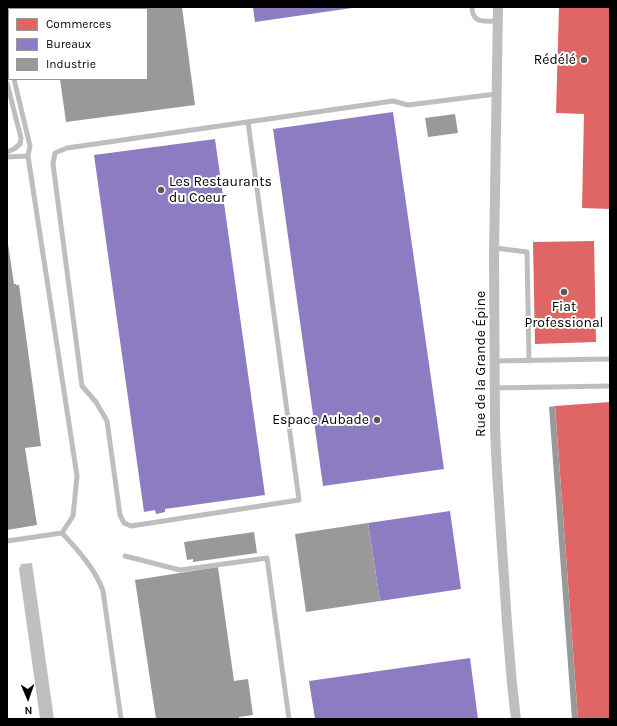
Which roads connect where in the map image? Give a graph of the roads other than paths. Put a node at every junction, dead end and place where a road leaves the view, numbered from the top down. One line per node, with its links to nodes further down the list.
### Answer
1 (472, 7): 3 (lane)
2 (498, 7): 3 (street, Rue de la Grande Épine)
3 (497, 21): 6 (street, Rue de la Grande Épine)
4 (14, 80): 9 (lane)
5 (7, 83): 8 (lane)
6 (496, 94): 7 (lane); 11 (street, Rue de la Grande Épine)
7 (248, 122): 7 (lane)
8 (7, 152)
9 (28, 156): 10 (lane); 17 (lane)
10 (7, 157)
11 (494, 248): 13 (lane); 14 (street, Rue de la Grande Épine)
12 (609, 360): 13 (lane)
13 (529, 361): 14 (lane)
14 (494, 362): 16 (street, Rue de la Grande Épine)
15 (610, 386): 16 (lane)
16 (494, 388): 22 (street, Rue de la Grande Épine)
17 (62, 533): 18 (lane); 20 (lane)
18 (7, 541)
19 (125, 556): 21 (lane)
20 (121, 719)
21 (289, 719)
22 (516, 719)

